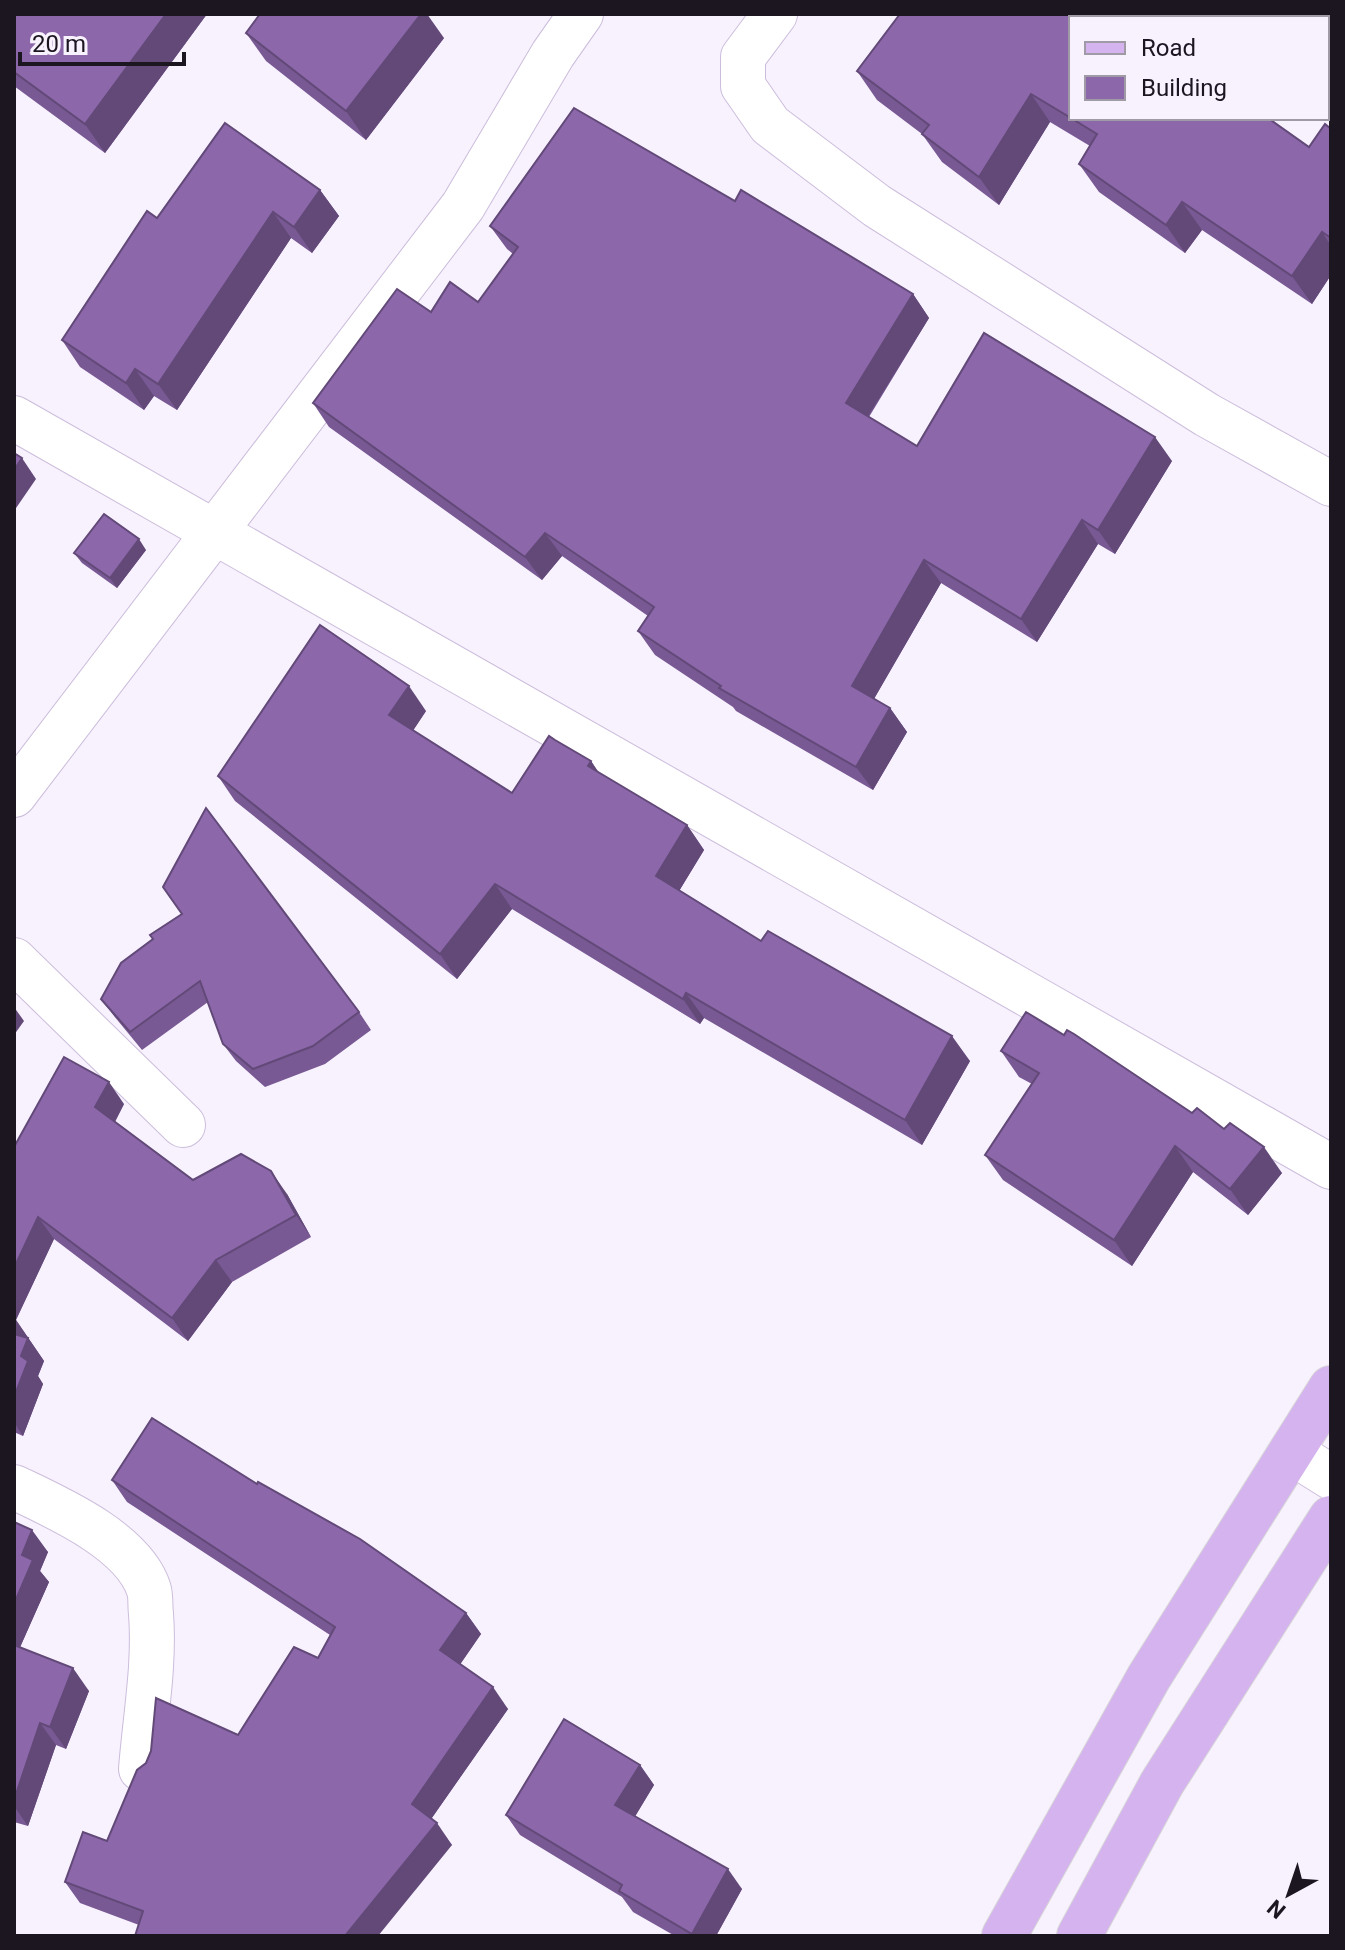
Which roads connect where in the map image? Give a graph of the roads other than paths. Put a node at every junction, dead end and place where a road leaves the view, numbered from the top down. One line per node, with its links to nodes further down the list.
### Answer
1 (581, 14): 5 (street)
2 (775, 14): 4 (street)
3 (14, 418): 5 (street)
4 (1331, 484)
5 (213, 532): 6 (street); 9 (street)
6 (14, 795)
7 (14, 960): 8 (street)
8 (183, 1125)
9 (1331, 1167)
10 (1331, 1388): 11 (main road)
11 (1291, 1452): 12 (street); 16 (main road)
12 (1331, 1477)
13 (14, 1487): 15 (street)
14 (1331, 1518): 17 (main road)
15 (141, 1769)
16 (1004, 1936)
17 (1079, 1936)

